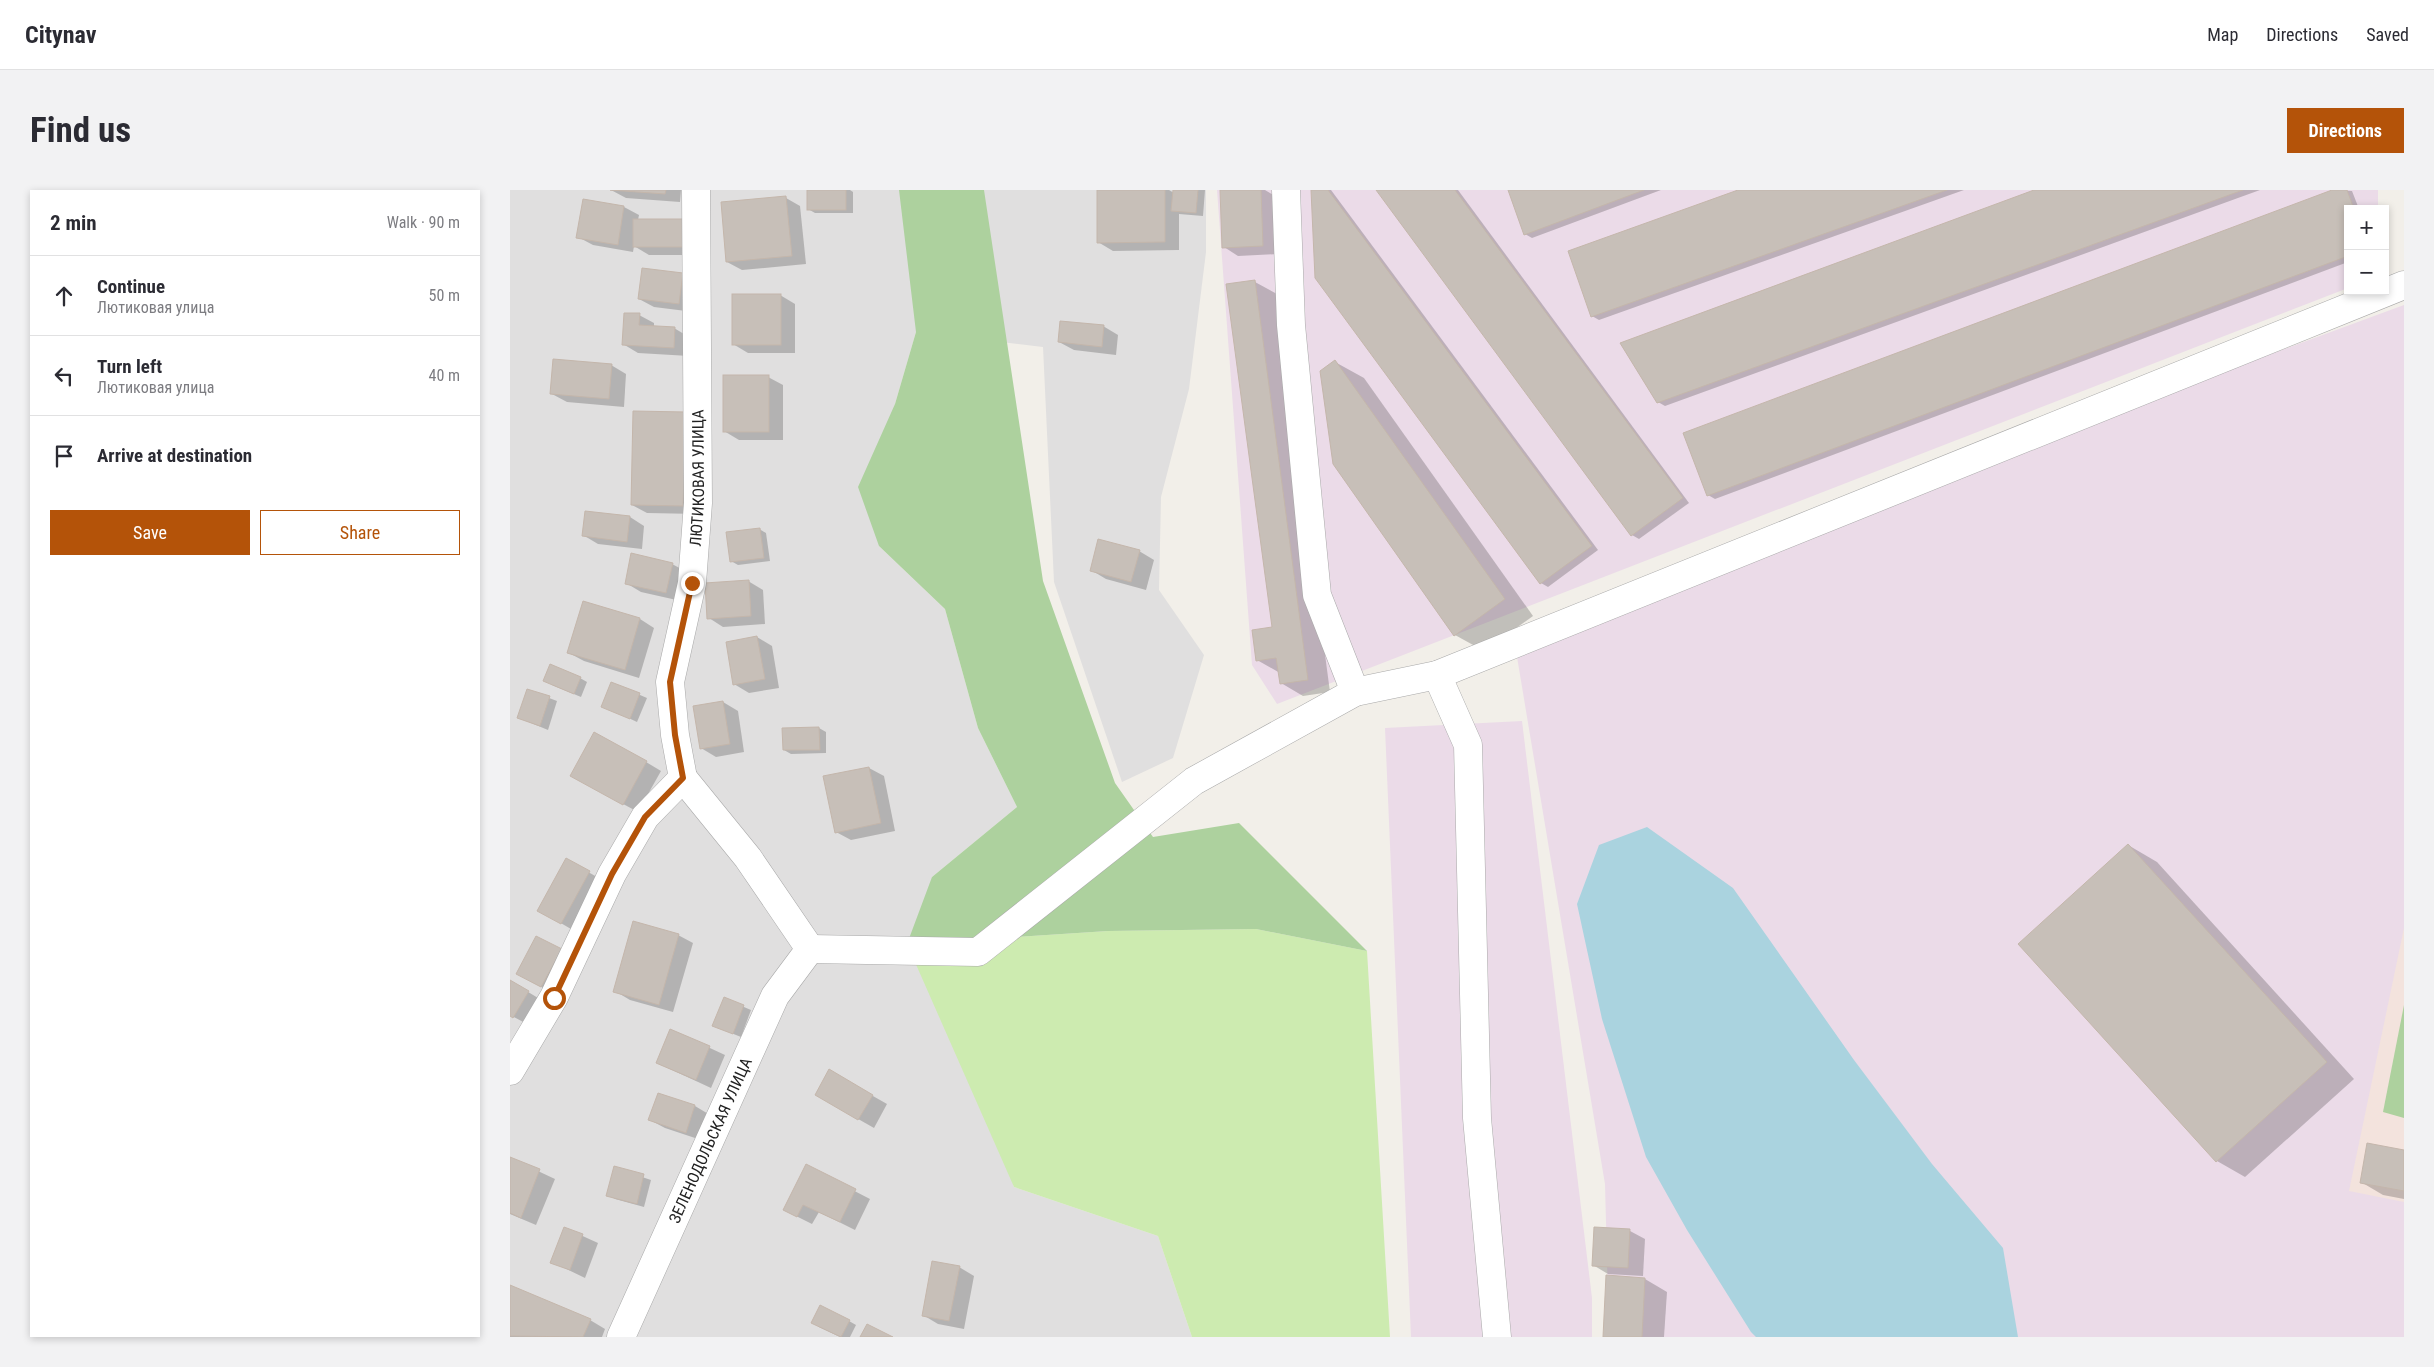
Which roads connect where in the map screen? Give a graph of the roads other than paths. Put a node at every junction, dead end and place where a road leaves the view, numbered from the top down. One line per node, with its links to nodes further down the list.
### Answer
1 (696, 190): 6 (street, ЛЮТИКОВАЯ УЛИЦА)
2 (1286, 190): 5 (street)
3 (2404, 285): 4 (street)
4 (1437, 675): 5 (street); 10 (street)
5 (1355, 692): 7 (street)
6 (683, 778): 7 (street); 8 (street)
7 (810, 949): 9 (street, ЗЕЛЕНОДОЛЬСКАЯ УЛИЦА)
8 (510, 1072)
9 (621, 1337)
10 (1497, 1337)

